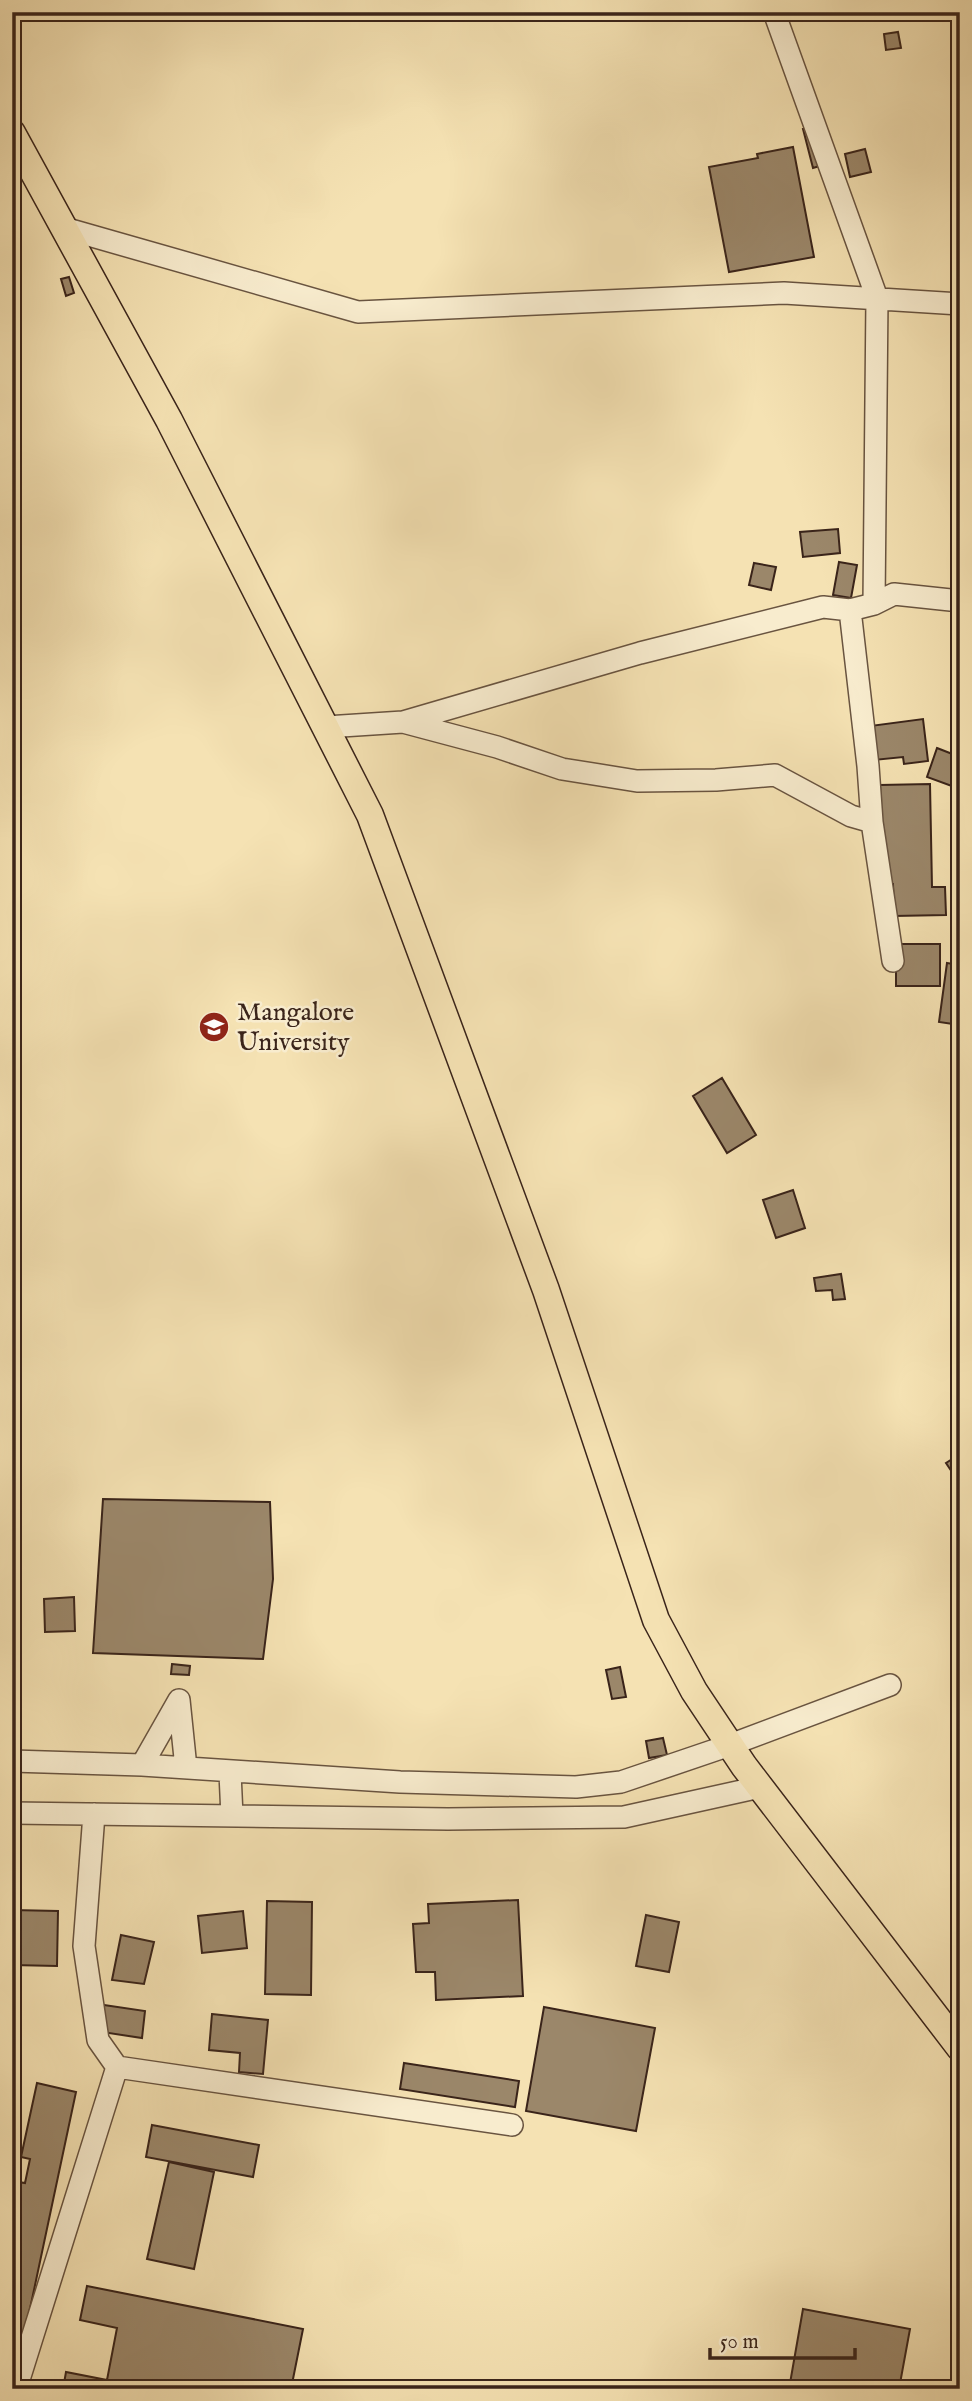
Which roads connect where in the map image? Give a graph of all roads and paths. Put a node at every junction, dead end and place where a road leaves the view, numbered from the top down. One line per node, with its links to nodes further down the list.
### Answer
1 (774, 12): 4 (street)
2 (12, 133): 3 (main road)
3 (64, 228): 4 (street); 10 (main road)
4 (877, 299): 5 (street); 7 (street)
5 (960, 304)
6 (960, 601): 7 (street)
7 (874, 604): 8 (street)
8 (850, 610): 9 (street); 11 (street)
9 (403, 722): 10 (street); 11 (street)
10 (326, 727): 14 (main road)
11 (872, 822): 12 (street)
12 (893, 961)
13 (890, 1685): 14 (street)
14 (730, 1745): 18 (street); 19 (main road)
15 (12, 1762): 16 (street)
16 (142, 1765): 17 (street); 17 (street)
17 (186, 1768): 18 (street)
18 (230, 1773): 22 (street)
19 (760, 1787): 22 (street); 23 (main road)
20 (12, 1813): 21 (street)
21 (94, 1814): 22 (street); 24 (street)
22 (232, 1816)
23 (960, 2048)
24 (117, 2067): 25 (street); 26 (street)
25 (512, 2124)
26 (16, 2389)

